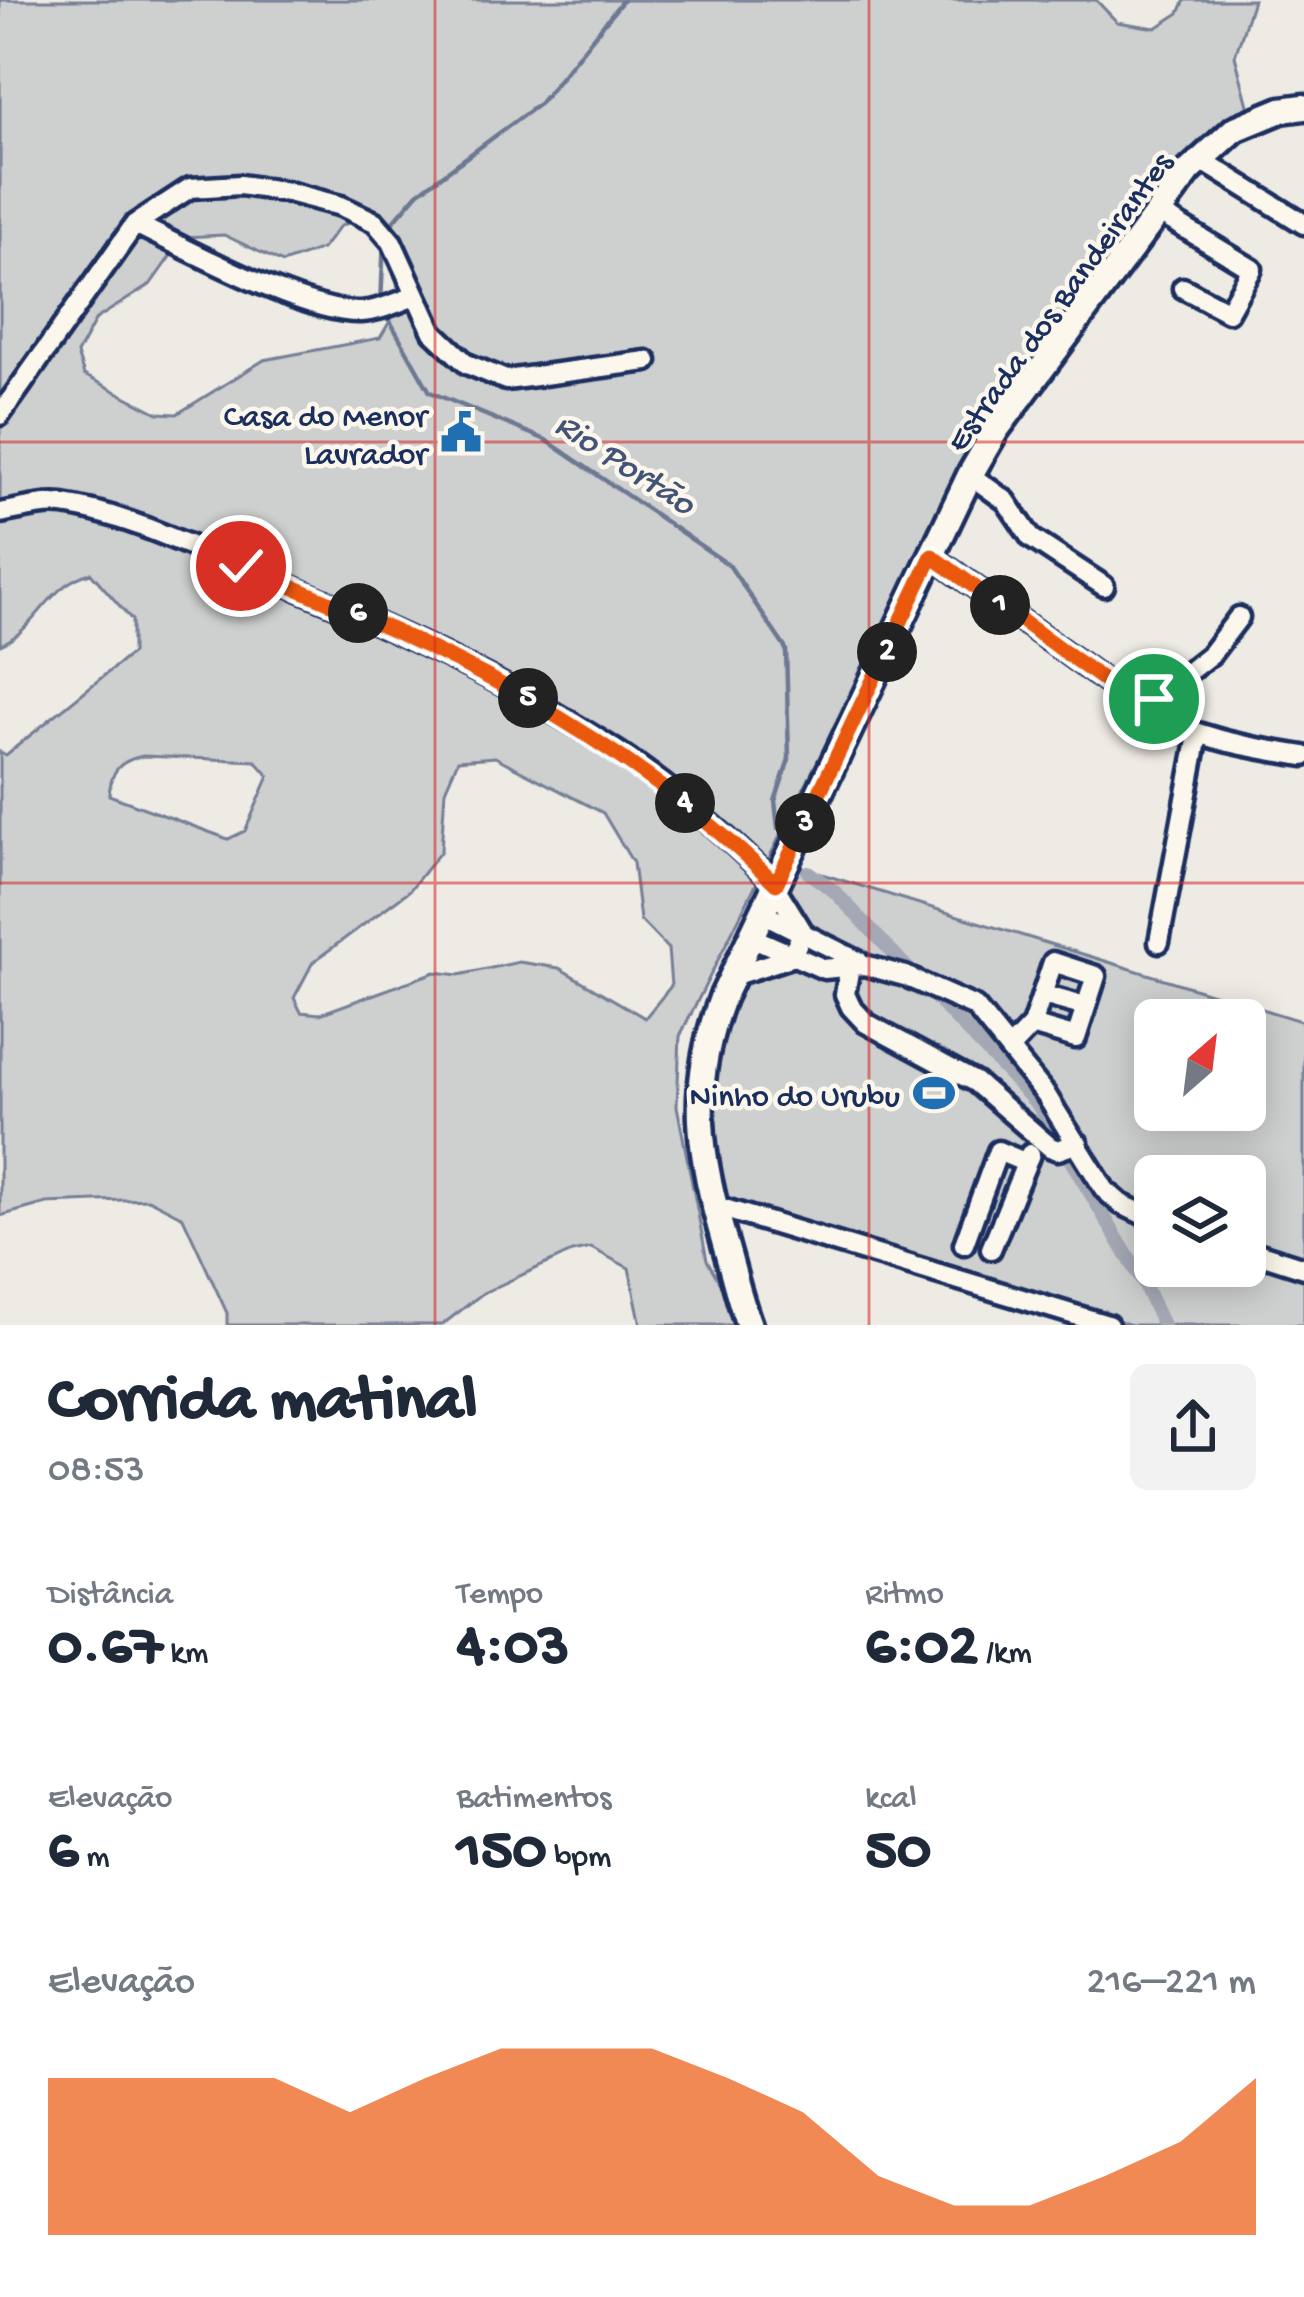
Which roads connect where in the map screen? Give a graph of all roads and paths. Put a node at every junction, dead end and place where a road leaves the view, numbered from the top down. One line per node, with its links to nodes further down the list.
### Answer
1 (1304, 107): 2 (main road, Estrada dos Bandeirantes)
2 (1201, 159): 3 (main road, Estrada dos Bandeirantes); 5 (street)
3 (1158, 212): 6 (street); 10 (main road, Estrada dos Bandeirantes)
4 (135, 224): 7 (street); 7 (street); 9 (street)
5 (1304, 224)
6 (1184, 288)
7 (415, 296): 8 (street)
8 (647, 361)
9 (0, 415)
10 (970, 475): 12 (main road, Estrada dos Bandeirantes); 13 (street)
11 (0, 513): 18 (street)
12 (932, 556): 15 (street); 18 (main road, Estrada dos Bandeirantes)
13 (1104, 586)
14 (1239, 617): 15 (street)
15 (1142, 708): 16 (street)
16 (1198, 736): 17 (street); 21 (street)
17 (1304, 756)
18 (776, 886): 19 (main road, Estrada dos Bandeirantes); 20 (street)
19 (757, 925): 20 (street); 22 (street); 24 (main road, Estrada dos Bandeirantes)
20 (803, 932): 22 (street); 23 (street)
21 (1159, 942)
22 (791, 957): 23 (street); 24 (street)
23 (855, 963): 28 (street); 29 (street)
24 (732, 976): 32 (main road, Estrada dos Bandeirantes)
25 (1043, 995): 26 (street); 26 (street); 27 (street)
26 (1086, 1007): 27 (street)
27 (1032, 1025): 28 (street)
28 (1009, 1049): 30 (street)
29 (1039, 1140): 30 (street); 31 (street)
30 (1070, 1146): 33 (street)
31 (1024, 1162): 34 (street); 35 (street)
32 (715, 1206): 38 (main road, Estrada dos Bandeirantes); 39 (street)
33 (1134, 1210)
34 (964, 1244)
35 (991, 1249)
36 (1266, 1256): 37 (street)
37 (1304, 1268)
38 (749, 1325)
39 (1108, 1325)

